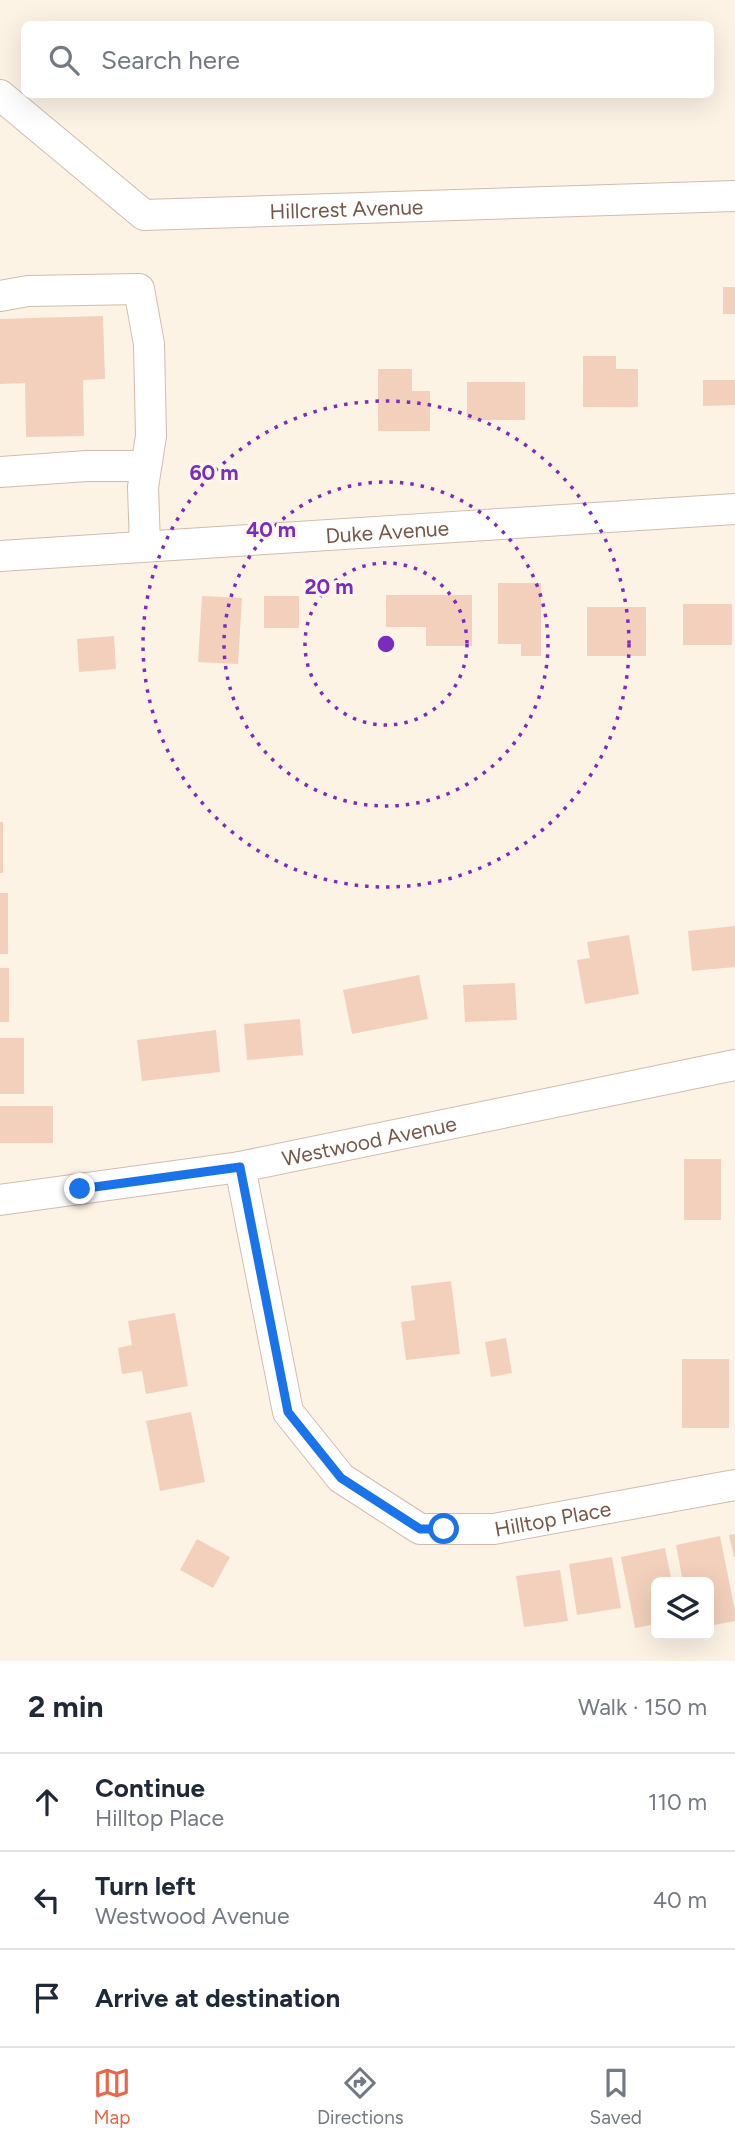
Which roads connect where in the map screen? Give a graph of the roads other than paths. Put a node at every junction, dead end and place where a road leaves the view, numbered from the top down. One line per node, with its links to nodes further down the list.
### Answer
1 (0, 95): 2 (street, Hillcrest Avenue)
2 (735, 197)
3 (0, 296): 4 (street)
4 (146, 466): 5 (street); 7 (street)
5 (0, 472)
6 (735, 509): 7 (street, Duke Avenue)
7 (145, 546): 8 (street, Duke Avenue)
8 (0, 556)
9 (735, 1065): 10 (street, Westwood Avenue)
10 (240, 1167): 11 (street, Westwood Avenue); 12 (street, Hilltop Place)
11 (0, 1200)
12 (735, 1485)

